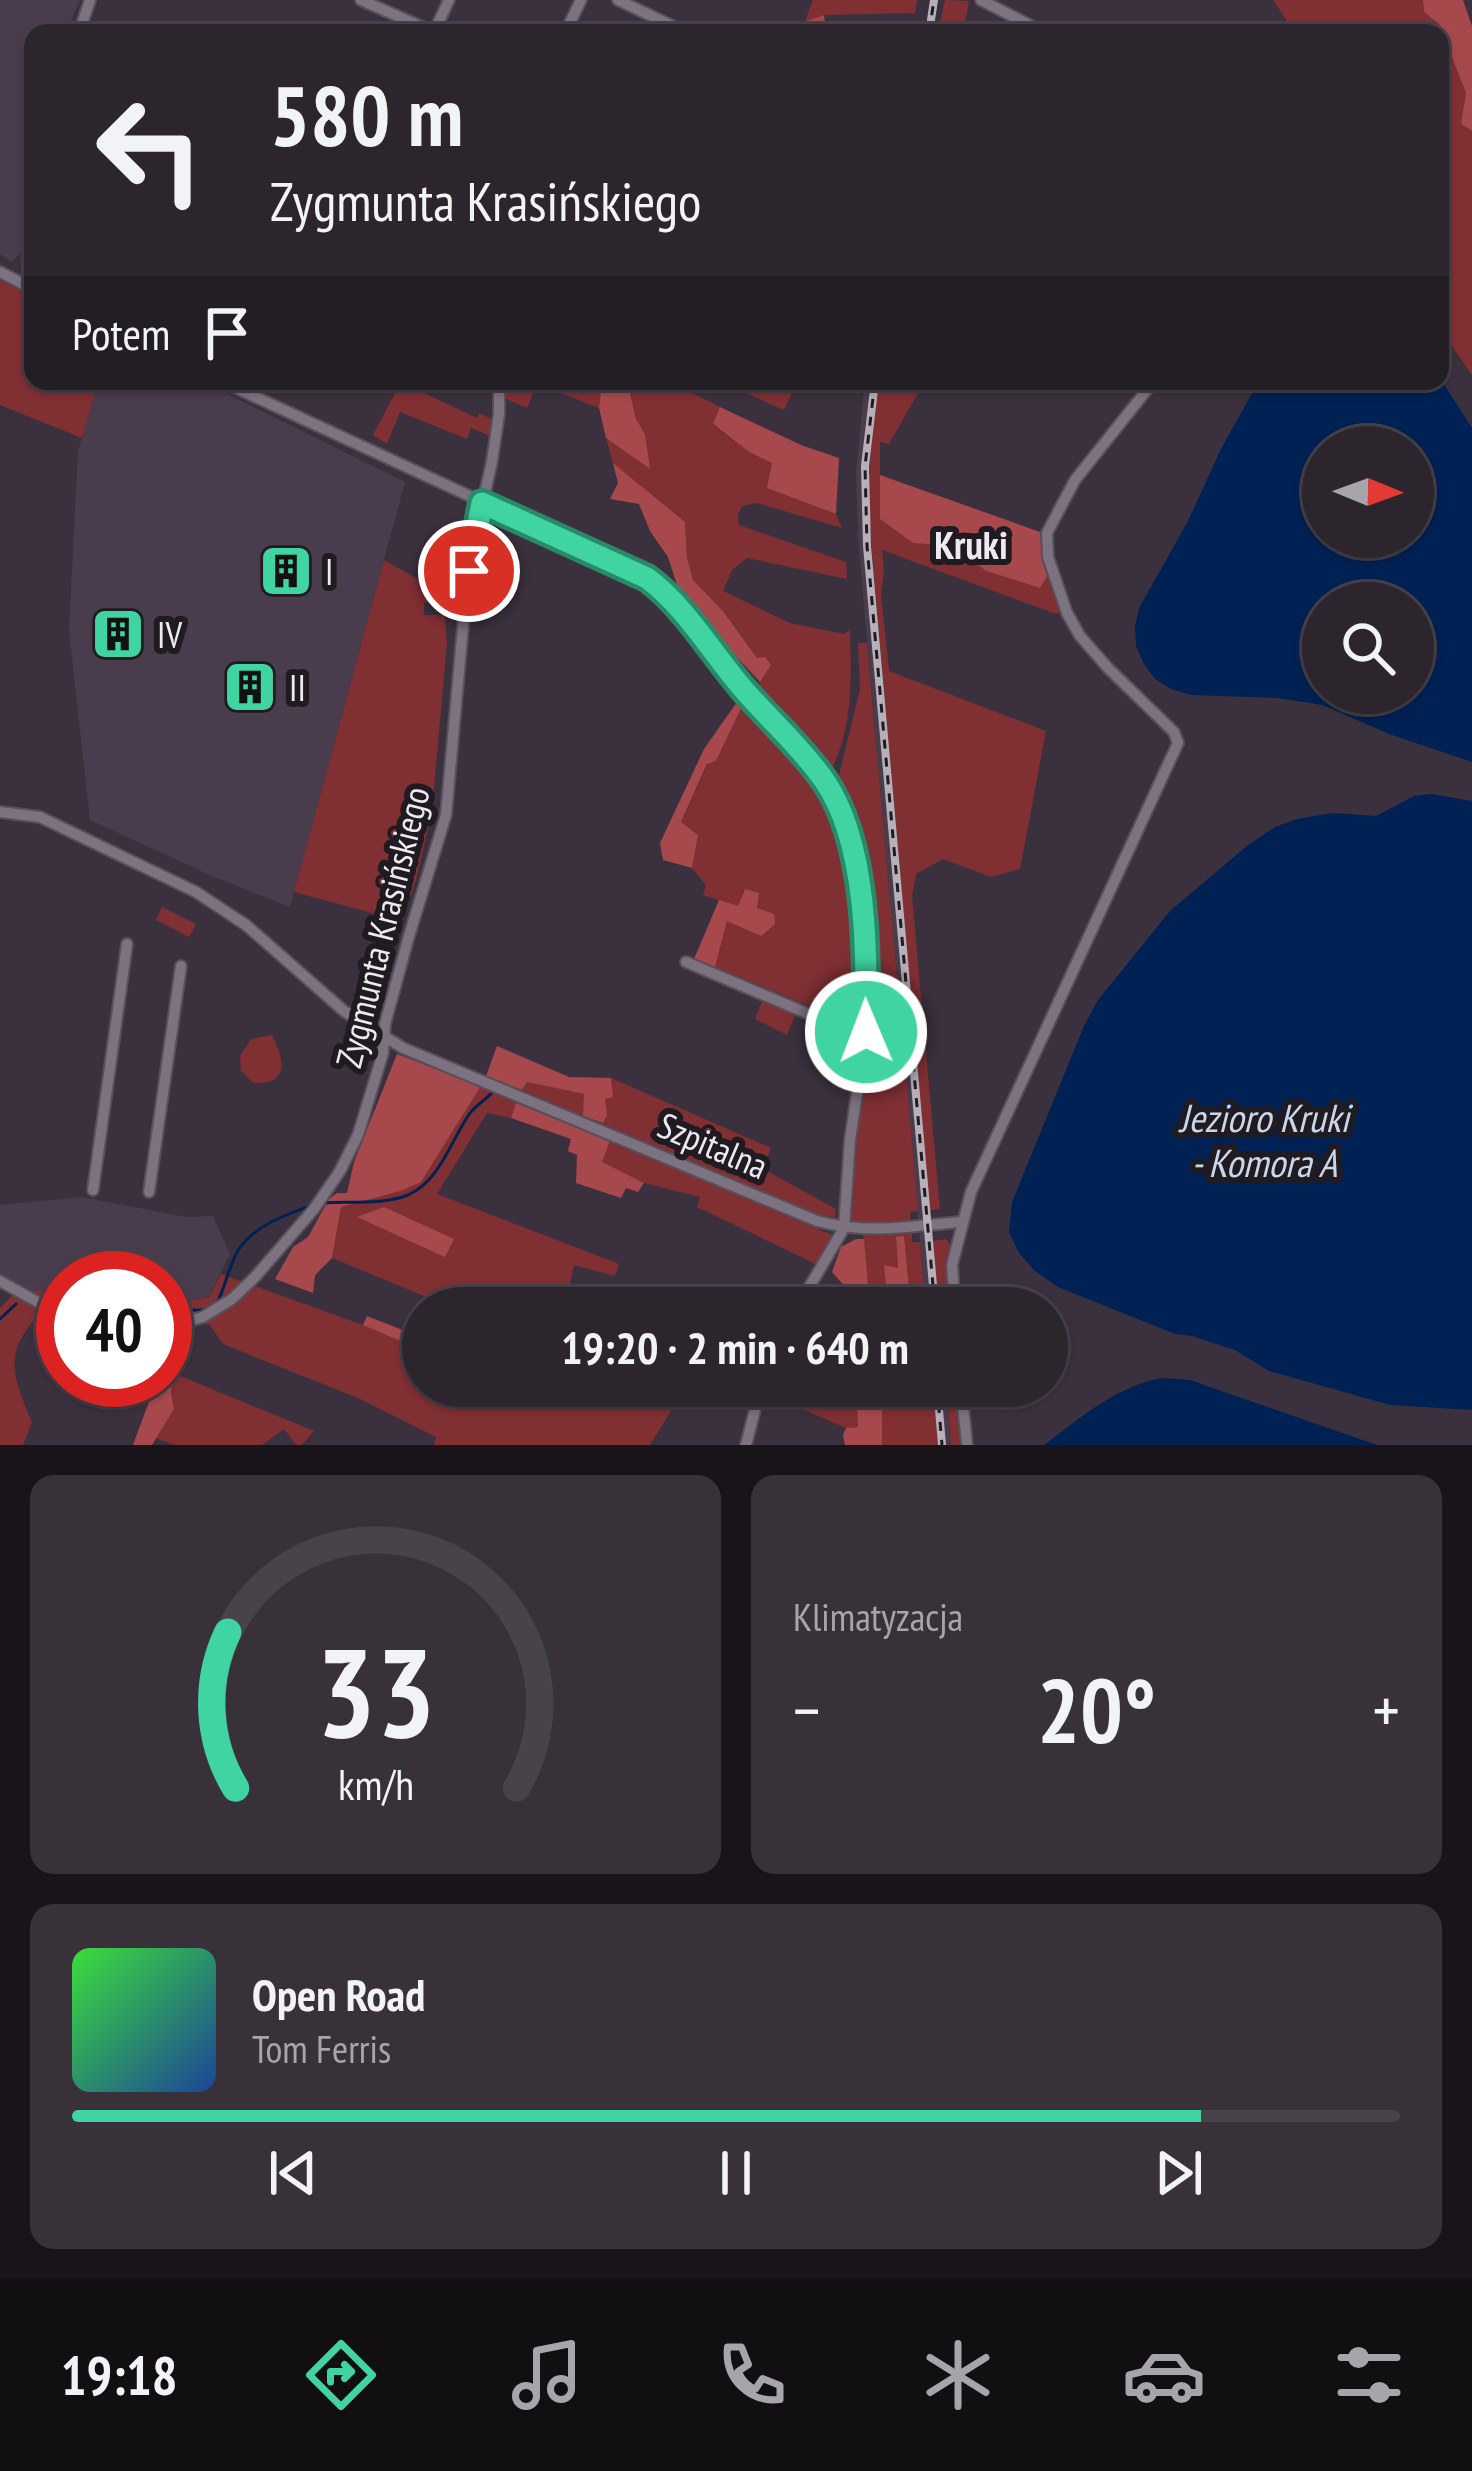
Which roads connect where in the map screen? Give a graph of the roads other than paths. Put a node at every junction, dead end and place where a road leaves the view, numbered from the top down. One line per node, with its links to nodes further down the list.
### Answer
1 (362, 0): 4 (street)
2 (618, 0): 5 (street)
3 (981, 0): 6 (street)
4 (415, 24)
5 (669, 24)
6 (1028, 24)
7 (240, 390): 10 (street)
8 (499, 390): 10 (street, Zygmunta Krasińskiego)
9 (1147, 390): 19 (street)
10 (482, 503): 15 (street); 16 (street, Zygmunta Krasińskiego)
11 (0, 812): 16 (street, Szpitalna)
12 (128, 944): 17 (street)
13 (686, 962): 15 (street)
14 (181, 966): 18 (street)
15 (866, 1032): 20 (street)
16 (384, 1037): 20 (street, Szpitalna); 25 (street, Zygmunta Krasińskiego)
17 (93, 1190)
18 (149, 1192)
19 (962, 1222): 20 (street, Szpitalna); 23 (street)
20 (844, 1228): 22 (street)
21 (0, 1282): 24 (street)
22 (809, 1287)
23 (953, 1287)
24 (36, 1301)
25 (192, 1321)
26 (756, 1407): 28 (street)
27 (964, 1407): 29 (street)
28 (746, 1445)
29 (967, 1445)

